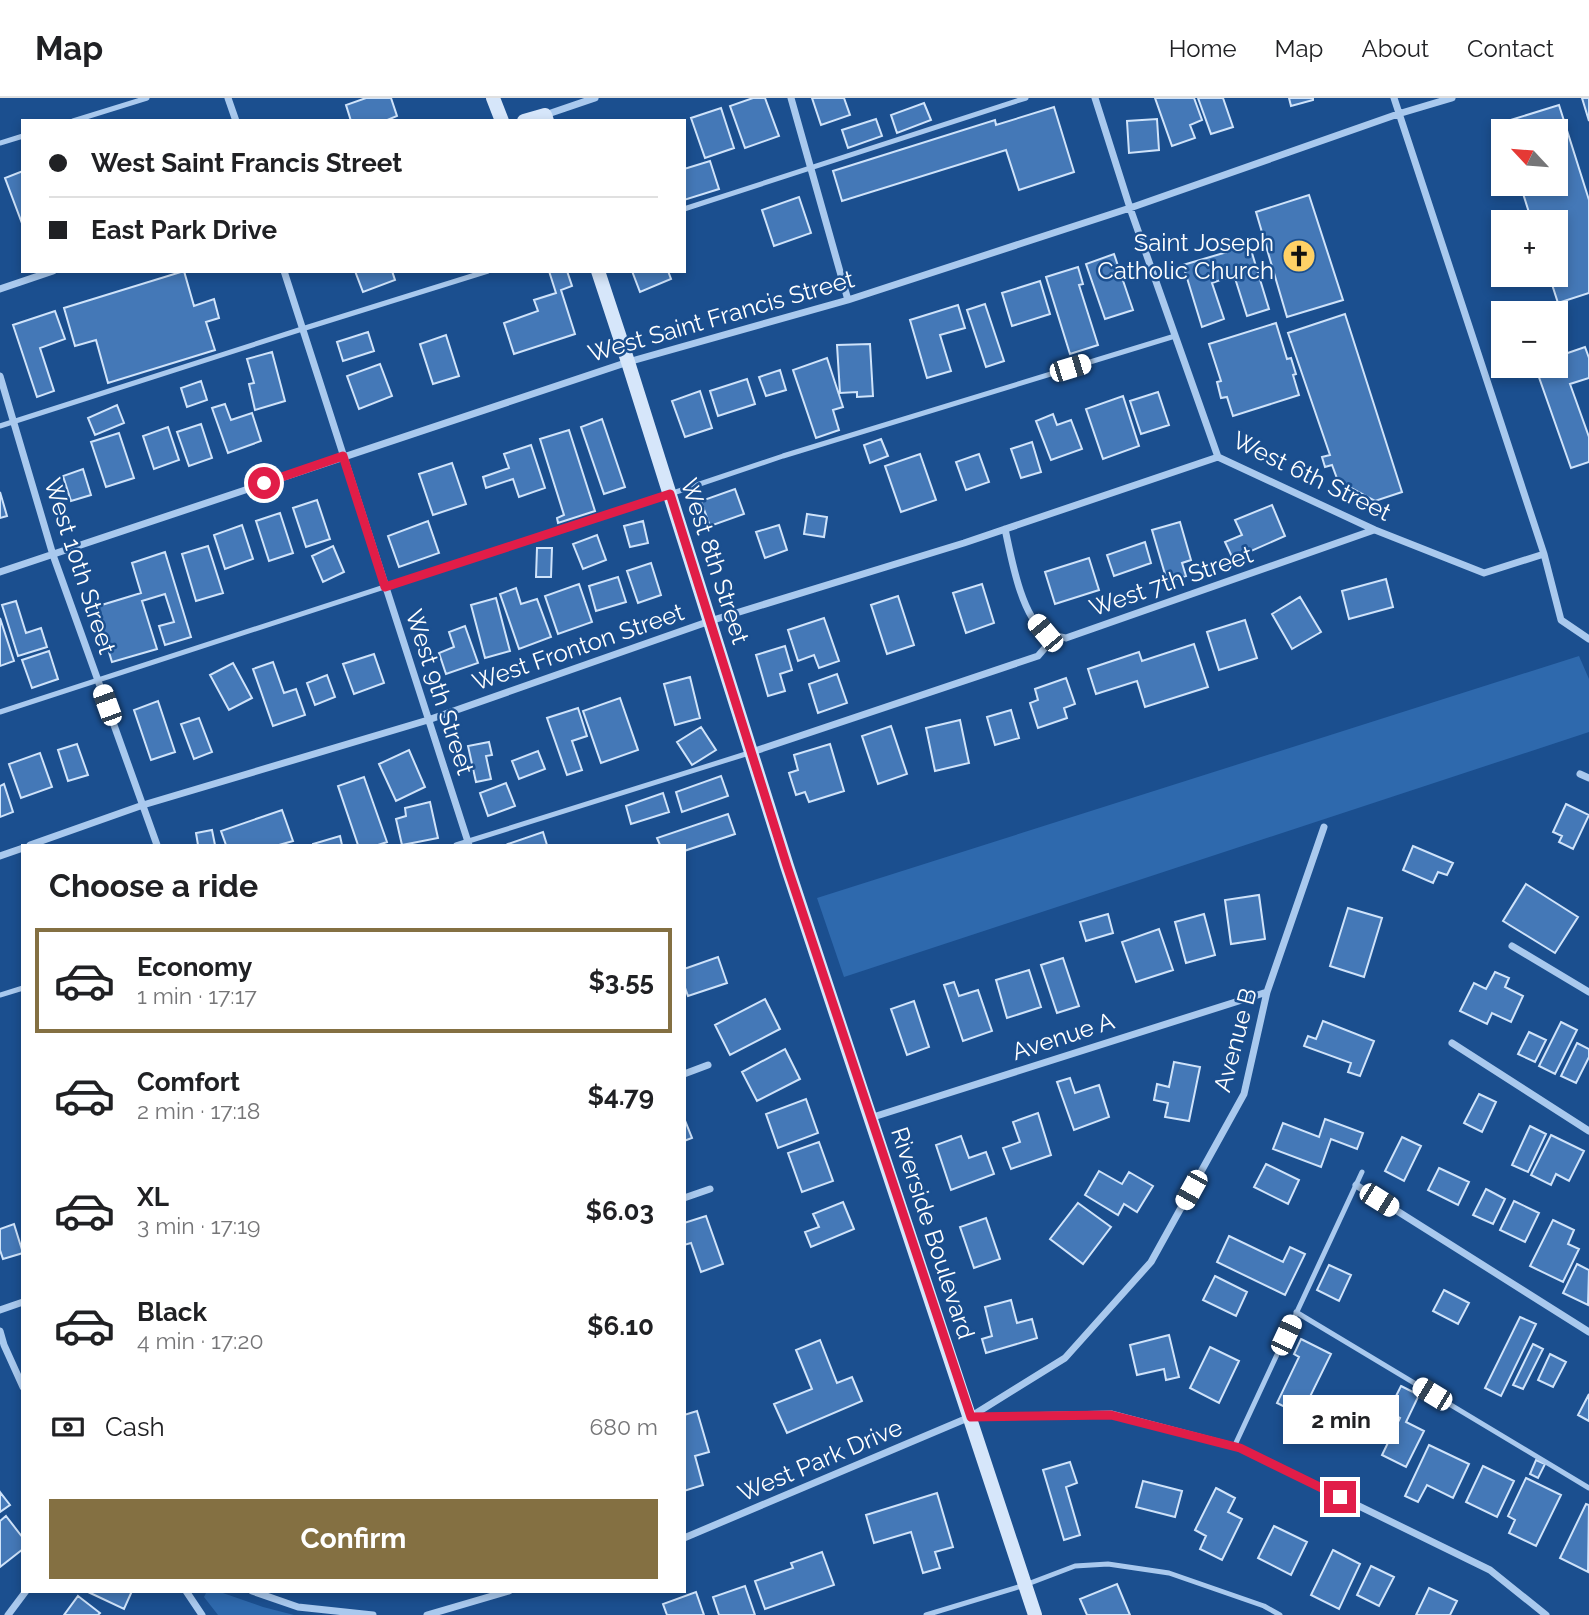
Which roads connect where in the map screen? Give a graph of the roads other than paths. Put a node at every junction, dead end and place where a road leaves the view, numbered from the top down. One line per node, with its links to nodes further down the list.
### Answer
1 (147, 98): 12 (lane)
2 (228, 98): 13 (street)
3 (493, 98): 14 (street)
4 (595, 98): 11 (street)
5 (791, 98): 17 (street)
6 (1026, 98): 17 (lane)
7 (1095, 98): 19 (street, West 6th Street)
8 (1394, 98): 10 (street)
9 (1452, 98): 10 (street, West Saint Francis Street)
10 (1398, 114): 19 (street, West Saint Francis Street); 37 (street)
11 (546, 118)
12 (79, 119)
13 (235, 119)
14 (501, 119)
15 (21, 137): 16 (lane)
16 (0, 143)
17 (811, 168): 18 (lane); 25 (street)
18 (686, 208)
19 (1130, 208): 25 (street, West Saint Francis Street); 27 (street, West 6th Street)
20 (48, 273): 24 (street)
21 (285, 273): 26 (street, West 9th Street)
22 (482, 273): 26 (lane)
23 (599, 273): 28 (street, West 8th Street)
24 (0, 289)
25 (848, 300): 28 (street, West Saint Francis Street)
26 (302, 329): 30 (lane); 32 (street, West 9th Street)
27 (1175, 336): 33 (street, West 6th Street); 34 (lane)
28 (628, 362): 32 (street, West Saint Francis Street); 34 (street, West 8th Street)
29 (0, 376): 30 (street, West 10th Street)
30 (14, 422): 31 (lane); 38 (street, West 10th Street)
31 (0, 426)
32 (343, 456): 38 (street, West Saint Francis Street); 40 (street, West 9th Street)
33 (1218, 457): 35 (street, West Fronton Street); 36 (street, West 6th Street)
34 (670, 494): 40 (lane); 41 (street, West 8th Street)
35 (1004, 530): 41 (street, West Fronton Street); 42 (street)
36 (1375, 530): 37 (street, West 6th Street); 42 (street, West 7th Street)
37 (1544, 554): 43 (street)
38 (52, 555): 39 (street, West Saint Francis Street); 44 (street, West 10th Street)
39 (0, 572)
40 (385, 587): 44 (lane); 46 (street, West 9th Street)
41 (710, 621): 46 (street, West Fronton Street); 47 (street, West 8th Street)
42 (1056, 635): 47 (street)
43 (1589, 639)
44 (98, 680): 45 (lane); 50 (street, West 10th Street)
45 (0, 712)
46 (428, 720): 50 (street, West Fronton Street); 52 (street, West 9th Street)
47 (752, 752): 52 (lane); 57 (street, West 8th Street)
48 (1580, 774): 49 (street)
49 (1589, 778)
50 (143, 804): 53 (street, West Fronton Street); 54 (street, West 10th Street)
51 (1324, 827): 60 (street, Avenue B)
52 (469, 843)
53 (33, 844)
54 (157, 844)
55 (21, 849): 56 (street)
56 (0, 856)
57 (787, 866): 66 (street, Riverside Boulevard)
58 (1512, 946): 61 (street)
59 (21, 989): 62 (lane)
60 (1268, 992): 66 (street, Avenue A); 79 (street, Avenue B)
61 (1589, 992)
62 (0, 995)
63 (1452, 1043): 67 (street)
64 (708, 1065): 65 (street)
65 (686, 1073)
66 (870, 1118): 79 (street, Riverside Boulevard)
67 (1589, 1131)
68 (1362, 1172): 69 (lane)
69 (1356, 1185): 74 (lane); 76 (street)
70 (710, 1189): 71 (street)
71 (686, 1197)
72 (21, 1303): 73 (street)
73 (0, 1310)
74 (1296, 1312): 80 (lane); 81 (lane)
75 (0, 1331): 77 (street)
76 (1589, 1332)
77 (2, 1347): 78 (street)
78 (21, 1383)
79 (971, 1417): 80 (street); 82 (street, West Park Drive); 83 (street, Riverside Boulevard)
80 (1234, 1447): 95 (street)
81 (1589, 1488)
82 (686, 1537)
83 (1025, 1585): 92 (lane); 93 (street, Riverside Boulevard); 94 (lane)
84 (24, 1593): 88 (street)
85 (187, 1593): 89 (street)
86 (258, 1593): 90 (street)
87 (502, 1593): 91 (street)
88 (8, 1615)
89 (202, 1615)
90 (373, 1615)
91 (426, 1615)
92 (926, 1615)
93 (1035, 1615)
94 (1280, 1615)
95 (1546, 1615)

